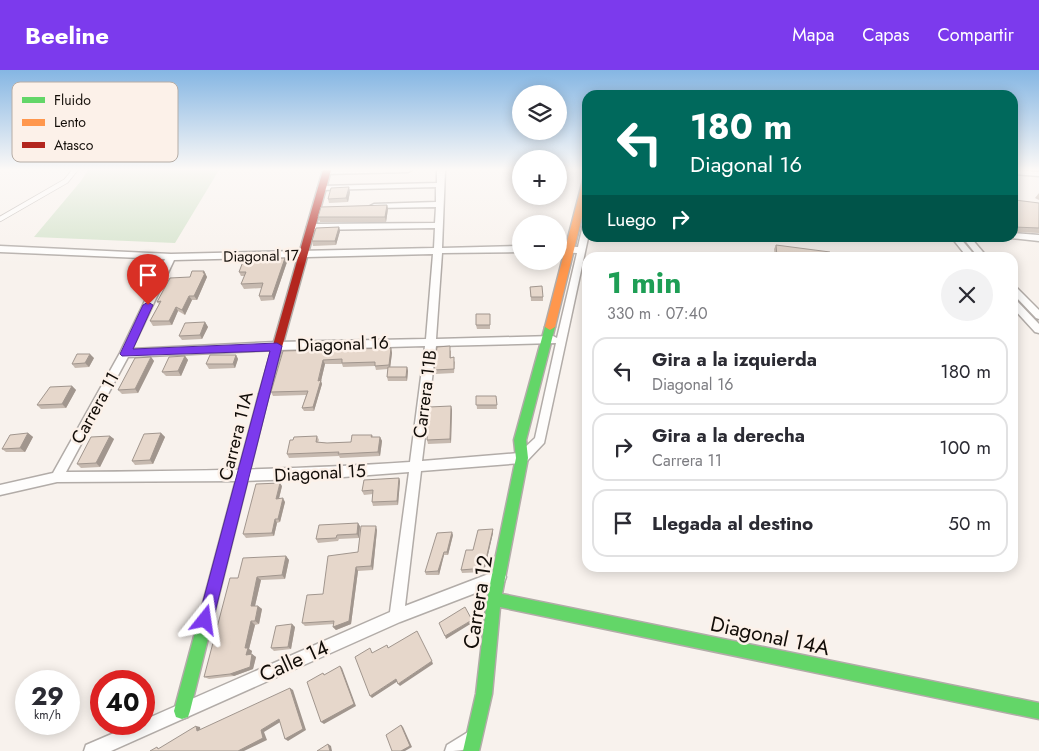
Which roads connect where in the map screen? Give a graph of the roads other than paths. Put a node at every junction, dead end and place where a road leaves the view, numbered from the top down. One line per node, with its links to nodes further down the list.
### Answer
1 (30, 202): 7 (lane)
2 (322, 202): 9 (street, Carrera 11A)
3 (439, 204): 6 (street); 8 (street, Carrera 11B)
4 (365, 206): 6 (street)
5 (582, 208): 17 (street, Carrera 12)
6 (392, 215): 8 (street); 9 (street)
7 (0, 219)
8 (439, 225): 18 (street, Carrera 11B)
9 (310, 228): 21 (street, Carrera 11A)
10 (582, 230): 17 (street, Carrera 12)
11 (1018, 236): 12 (street)
12 (1039, 238)
13 (959, 242): 19 (street)
14 (970, 242): 20 (street)
15 (0, 249): 22 (street, Diagonal 17)
16 (512, 249): 18 (street, Diagonal 17)
17 (570, 250): 27 (street, Carrera 12); 28 (street, Carrera 12)
18 (438, 251): 21 (street, Diagonal 17); 29 (street, Carrera 11B)
19 (968, 252)
20 (979, 252)
21 (302, 255): 22 (street, Diagonal 17); 30 (street, Carrera 11A)
22 (171, 257): 31 (street, Carrera 11)
23 (1018, 294): 25 (street)
24 (1018, 307): 26 (street)
25 (1039, 316)
26 (1039, 330)
27 (546, 340): 28 (street, Diagonal 16); 29 (street, Diagonal 16); 32 (street, Carrera 12)
28 (562, 340): 32 (street, Carrera 12)
29 (431, 342): 30 (street, Diagonal 16); 33 (street, Carrera 11B)
30 (277, 346): 31 (street, Diagonal 16); 34 (street, Carrera 11A)
31 (126, 354): 35 (street, Carrera 11)
32 (522, 458): 33 (street, Diagonal 15); 37 (street, Carrera 12)
33 (416, 468): 34 (street, Diagonal 15); 39 (street, Carrera 11B)
34 (243, 476): 35 (street, Diagonal 15); 40 (street, Carrera 11A)
35 (57, 477): 36 (street, Diagonal 15)
36 (0, 490)
37 (499, 577): 38 (street, Carrera 12); 39 (street, Calle 14)
38 (494, 598): 41 (street, Diagonal 14A); 42 (street, Carrera 12)
39 (397, 616): 40 (street, Calle 14)
40 (182, 710): 43 (street, Calle 14)
41 (1039, 711)
42 (473, 744): 44 (street)
43 (92, 751)
44 (453, 751)

